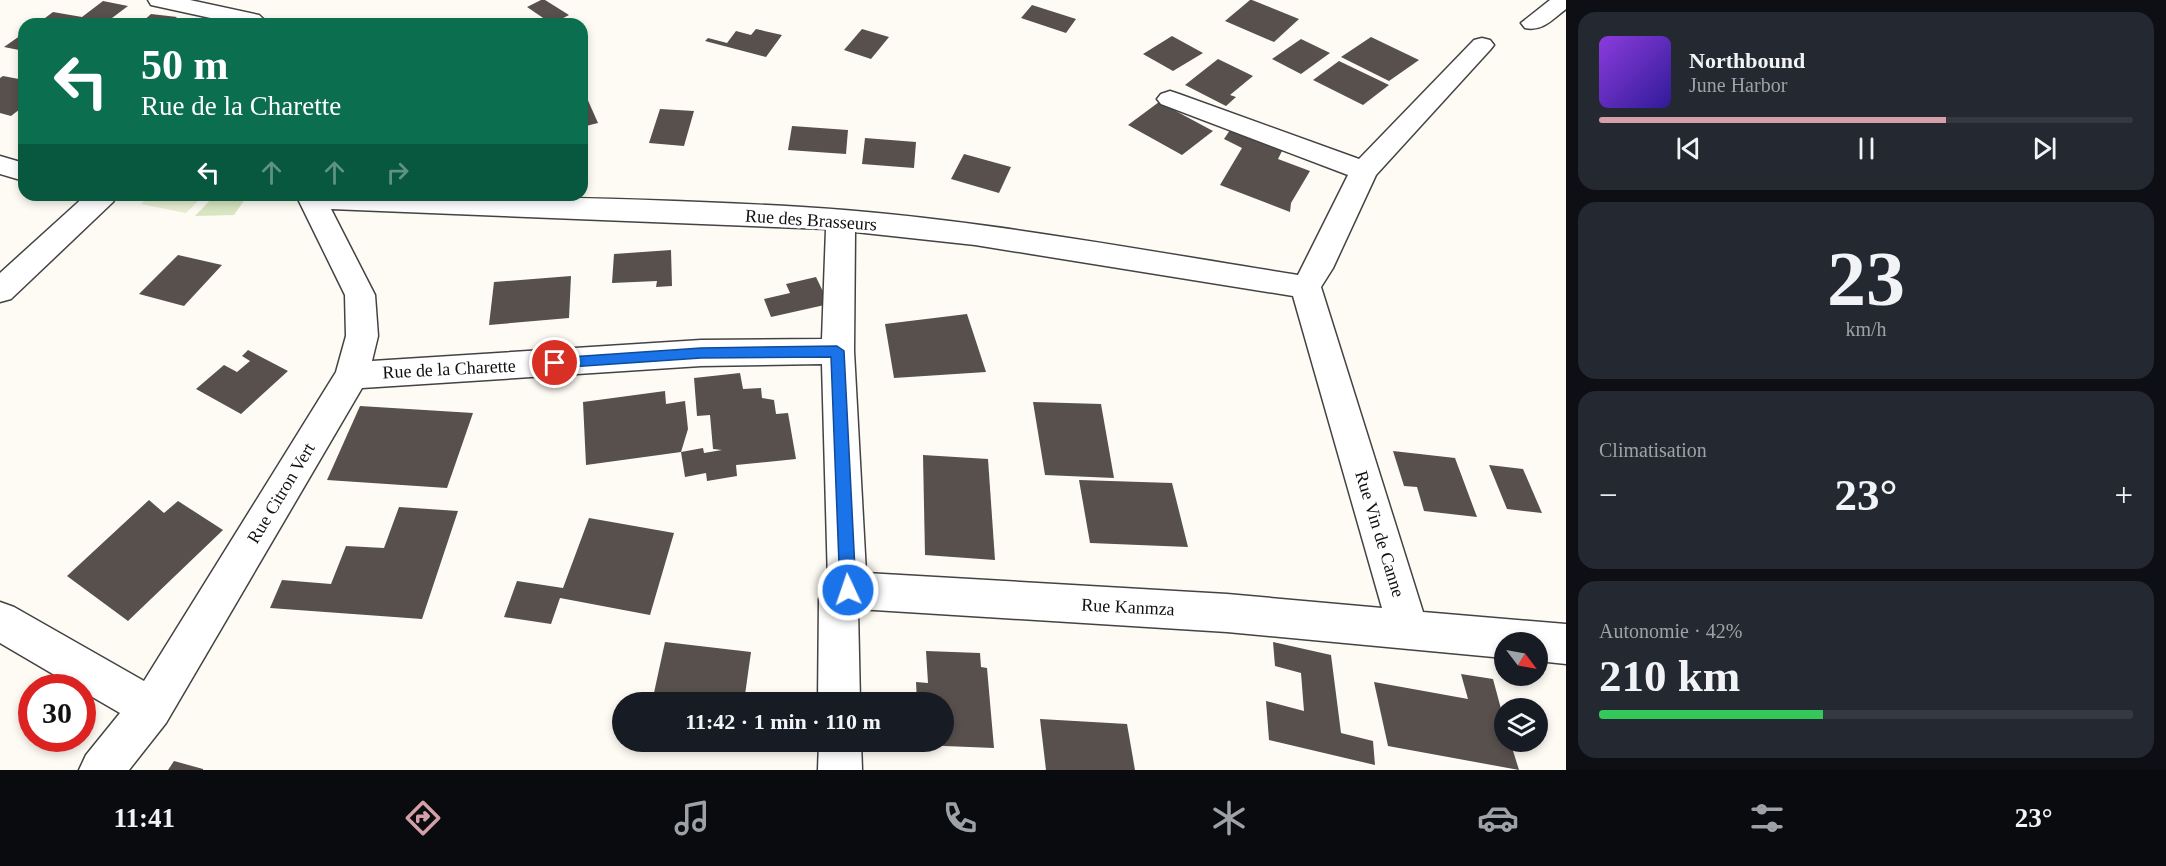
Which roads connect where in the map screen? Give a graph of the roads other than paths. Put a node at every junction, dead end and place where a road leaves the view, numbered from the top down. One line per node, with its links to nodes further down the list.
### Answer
1 (159, 0): 3 (street)
2 (1564, 0): 4 (street)
3 (242, 18)
4 (1533, 23)
5 (1482, 45): 9 (street)
6 (1170, 99): 9 (street)
7 (0, 165): 8 (street)
8 (18, 170)
9 (1364, 171): 14 (street)
10 (97, 201): 15 (street)
11 (313, 201): 17 (street, Rue Citron Vert)
12 (409, 201): 13 (street, Rue des Brasseurs)
13 (841, 221): 14 (street, Rue des Brasseurs); 16 (street)
14 (1306, 287): 20 (street, Rue Vin de Canne)
15 (0, 291)
16 (837, 351): 17 (street, Rue de la Charette); 18 (street)
17 (352, 375): 23 (street, Rue Citron Vert)
18 (848, 590): 20 (street, Rue Kanmza); 22 (street)
19 (0, 621): 23 (street)
20 (1408, 628): 21 (street)
21 (1566, 644)
22 (839, 692)
23 (151, 708): 25 (street, Rue Citron Vert)
24 (840, 752): 26 (street)
25 (101, 770)
26 (840, 770)

